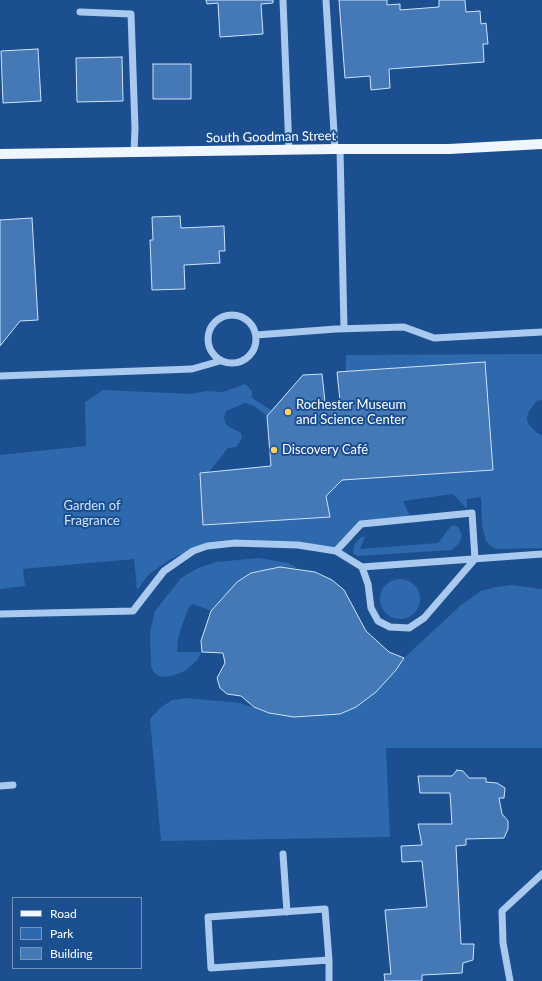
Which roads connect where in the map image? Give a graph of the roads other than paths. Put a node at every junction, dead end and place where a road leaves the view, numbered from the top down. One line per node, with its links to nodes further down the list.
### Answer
1 (283, 0): 6 (street)
2 (326, 0): 5 (street)
3 (80, 12): 7 (street)
4 (542, 144): 5 (main road, South Goodman Street)
5 (337, 149): 6 (main road, South Goodman Street); 9 (street)
6 (289, 150): 7 (main road, South Goodman Street)
7 (134, 152): 8 (main road, South Goodman Street)
8 (0, 154)
9 (344, 328): 10 (street); 11 (street)
10 (542, 332)
11 (256, 335): 12 (street); 12 (street)
12 (220, 360): 13 (street)
13 (0, 376)
14 (336, 551): 16 (street); 17 (street); 18 (street)
15 (542, 554): 16 (street)
16 (475, 559): 17 (street); 17 (street)
17 (362, 567)
18 (0, 614)
19 (13, 785): 20 (street)
20 (0, 786)
21 (283, 854): 23 (street)
22 (542, 874): 26 (street)
23 (287, 912): 24 (street); 24 (street)
24 (328, 960): 25 (street)
25 (329, 981)
26 (510, 981)

